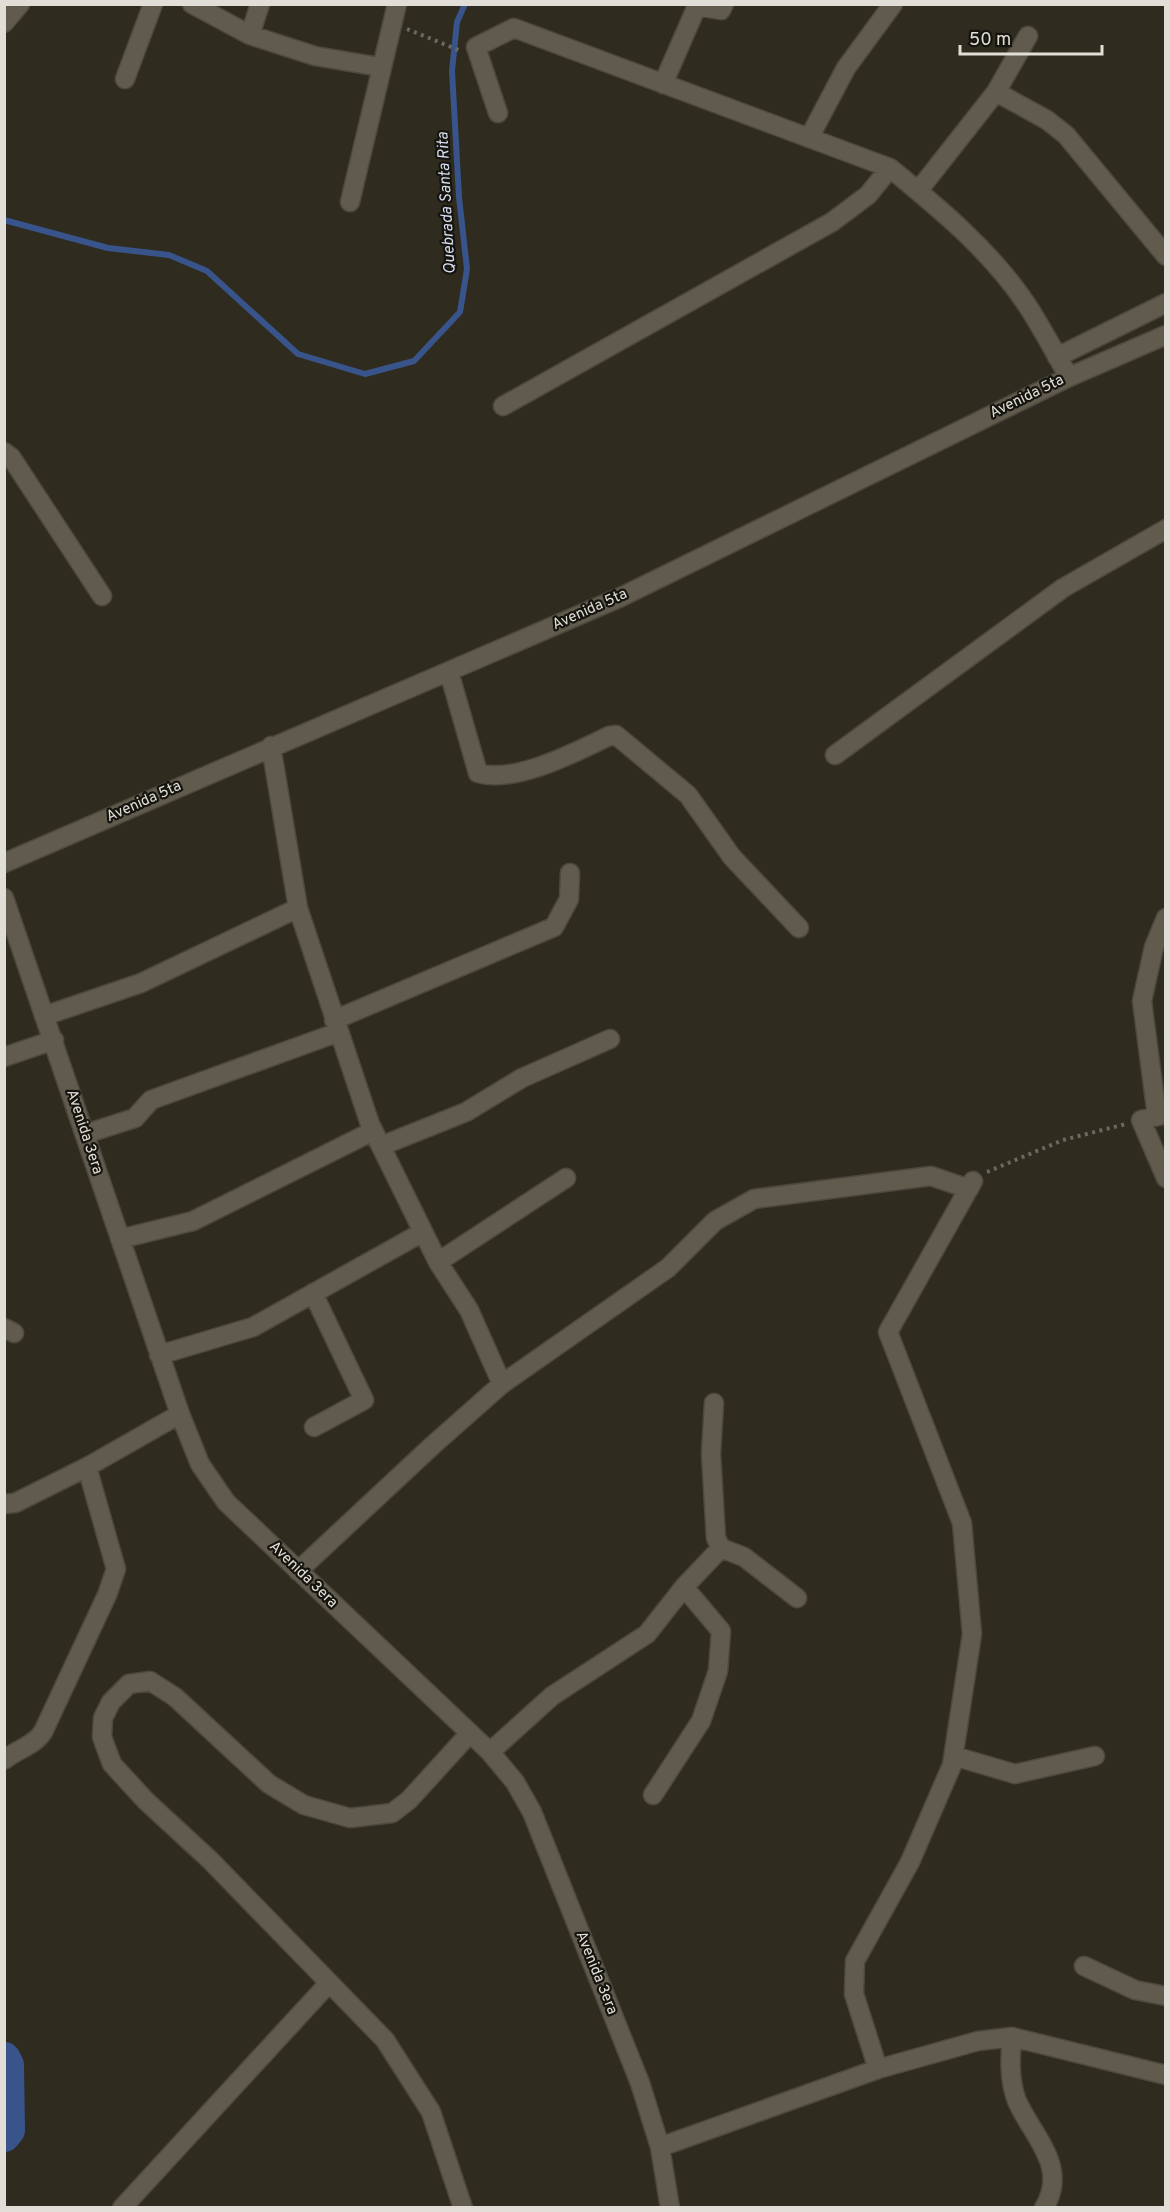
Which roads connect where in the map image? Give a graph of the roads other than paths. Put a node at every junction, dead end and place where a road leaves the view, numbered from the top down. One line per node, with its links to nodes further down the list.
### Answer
1 (20, 4): 8 (street)
2 (153, 4): 12 (street)
3 (192, 4): 9 (street)
4 (260, 4): 9 (street)
5 (397, 4): 11 (street)
6 (724, 4): 13 (street)
7 (893, 4): 16 (street)
8 (4, 23)
9 (250, 35): 11 (street)
10 (1028, 36): 14 (street)
11 (380, 67): 19 (street)
12 (125, 79)
13 (663, 84): 15 (street); 16 (street)
14 (996, 92): 18 (street); 20 (street)
15 (498, 113)
16 (809, 138): 17 (street)
17 (890, 168): 18 (street); 25 (street)
18 (918, 190): 23 (street)
19 (350, 202)
20 (1166, 256)
21 (1166, 303): 23 (street)
22 (1166, 335): 24 (street, Avenida 5ta)
23 (1057, 357): 24 (street)
24 (1069, 376): 29 (street, Avenida 5ta)
25 (503, 406)
26 (4, 452): 28 (street)
27 (1166, 528): 31 (street)
28 (102, 596)
29 (449, 672): 30 (street, Avenida 5ta); 37 (street)
30 (271, 746): 32 (street, Avenida 5ta); 35 (street)
31 (835, 755)
32 (4, 863)
33 (570, 873): 39 (street)
34 (4, 898): 38 (street, Avenida 3era)
35 (298, 908): 38 (street); 39 (street)
36 (1166, 918): 43 (street)
37 (799, 928)
38 (45, 1016): 41 (street, Avenida 3era)
39 (337, 1026): 44 (street); 45 (street)
40 (610, 1039): 45 (street)
41 (54, 1040): 42 (street); 44 (street, Avenida 3era)
42 (4, 1057)
43 (1154, 1117): 47 (street)
44 (85, 1134): 49 (street, Avenida 3era)
45 (377, 1138): 48 (street); 49 (street)
46 (566, 1178): 50 (street)
47 (1166, 1178)
48 (423, 1232): 50 (street); 51 (street)
49 (120, 1239): 52 (street, Avenida 3era)
50 (438, 1262): 53 (street)
51 (313, 1293): 52 (street); 56 (street)
52 (159, 1354): 55 (street, Avenida 3era)
53 (502, 1384): 60 (street); 65 (street)
54 (714, 1403): 59 (street)
55 (180, 1414): 57 (street); 60 (street, Avenida 3era)
56 (314, 1427)
57 (87, 1467): 58 (street); 67 (street)
58 (4, 1504)
59 (721, 1548): 61 (street); 62 (street)
60 (298, 1571): 63 (street, Avenida 3era)
61 (684, 1587): 64 (street); 68 (street)
62 (797, 1598)
63 (470, 1733): 64 (street, Avenida 3era); 70 (street)
64 (490, 1752): 75 (street, Avenida 3era)
65 (954, 1756): 66 (street); 73 (street)
66 (1095, 1756)
67 (4, 1760)
68 (653, 1795)
69 (1084, 1966): 71 (street)
70 (329, 1983): 76 (street); 77 (street)
71 (1166, 1996)
72 (1012, 2037): 73 (street); 74 (street); 79 (street)
73 (878, 2069): 75 (street)
74 (1166, 2075)
75 (660, 2147): 78 (street, Avenida 3era)
76 (122, 2208)
77 (463, 2208)
78 (670, 2208)
79 (1044, 2208)

